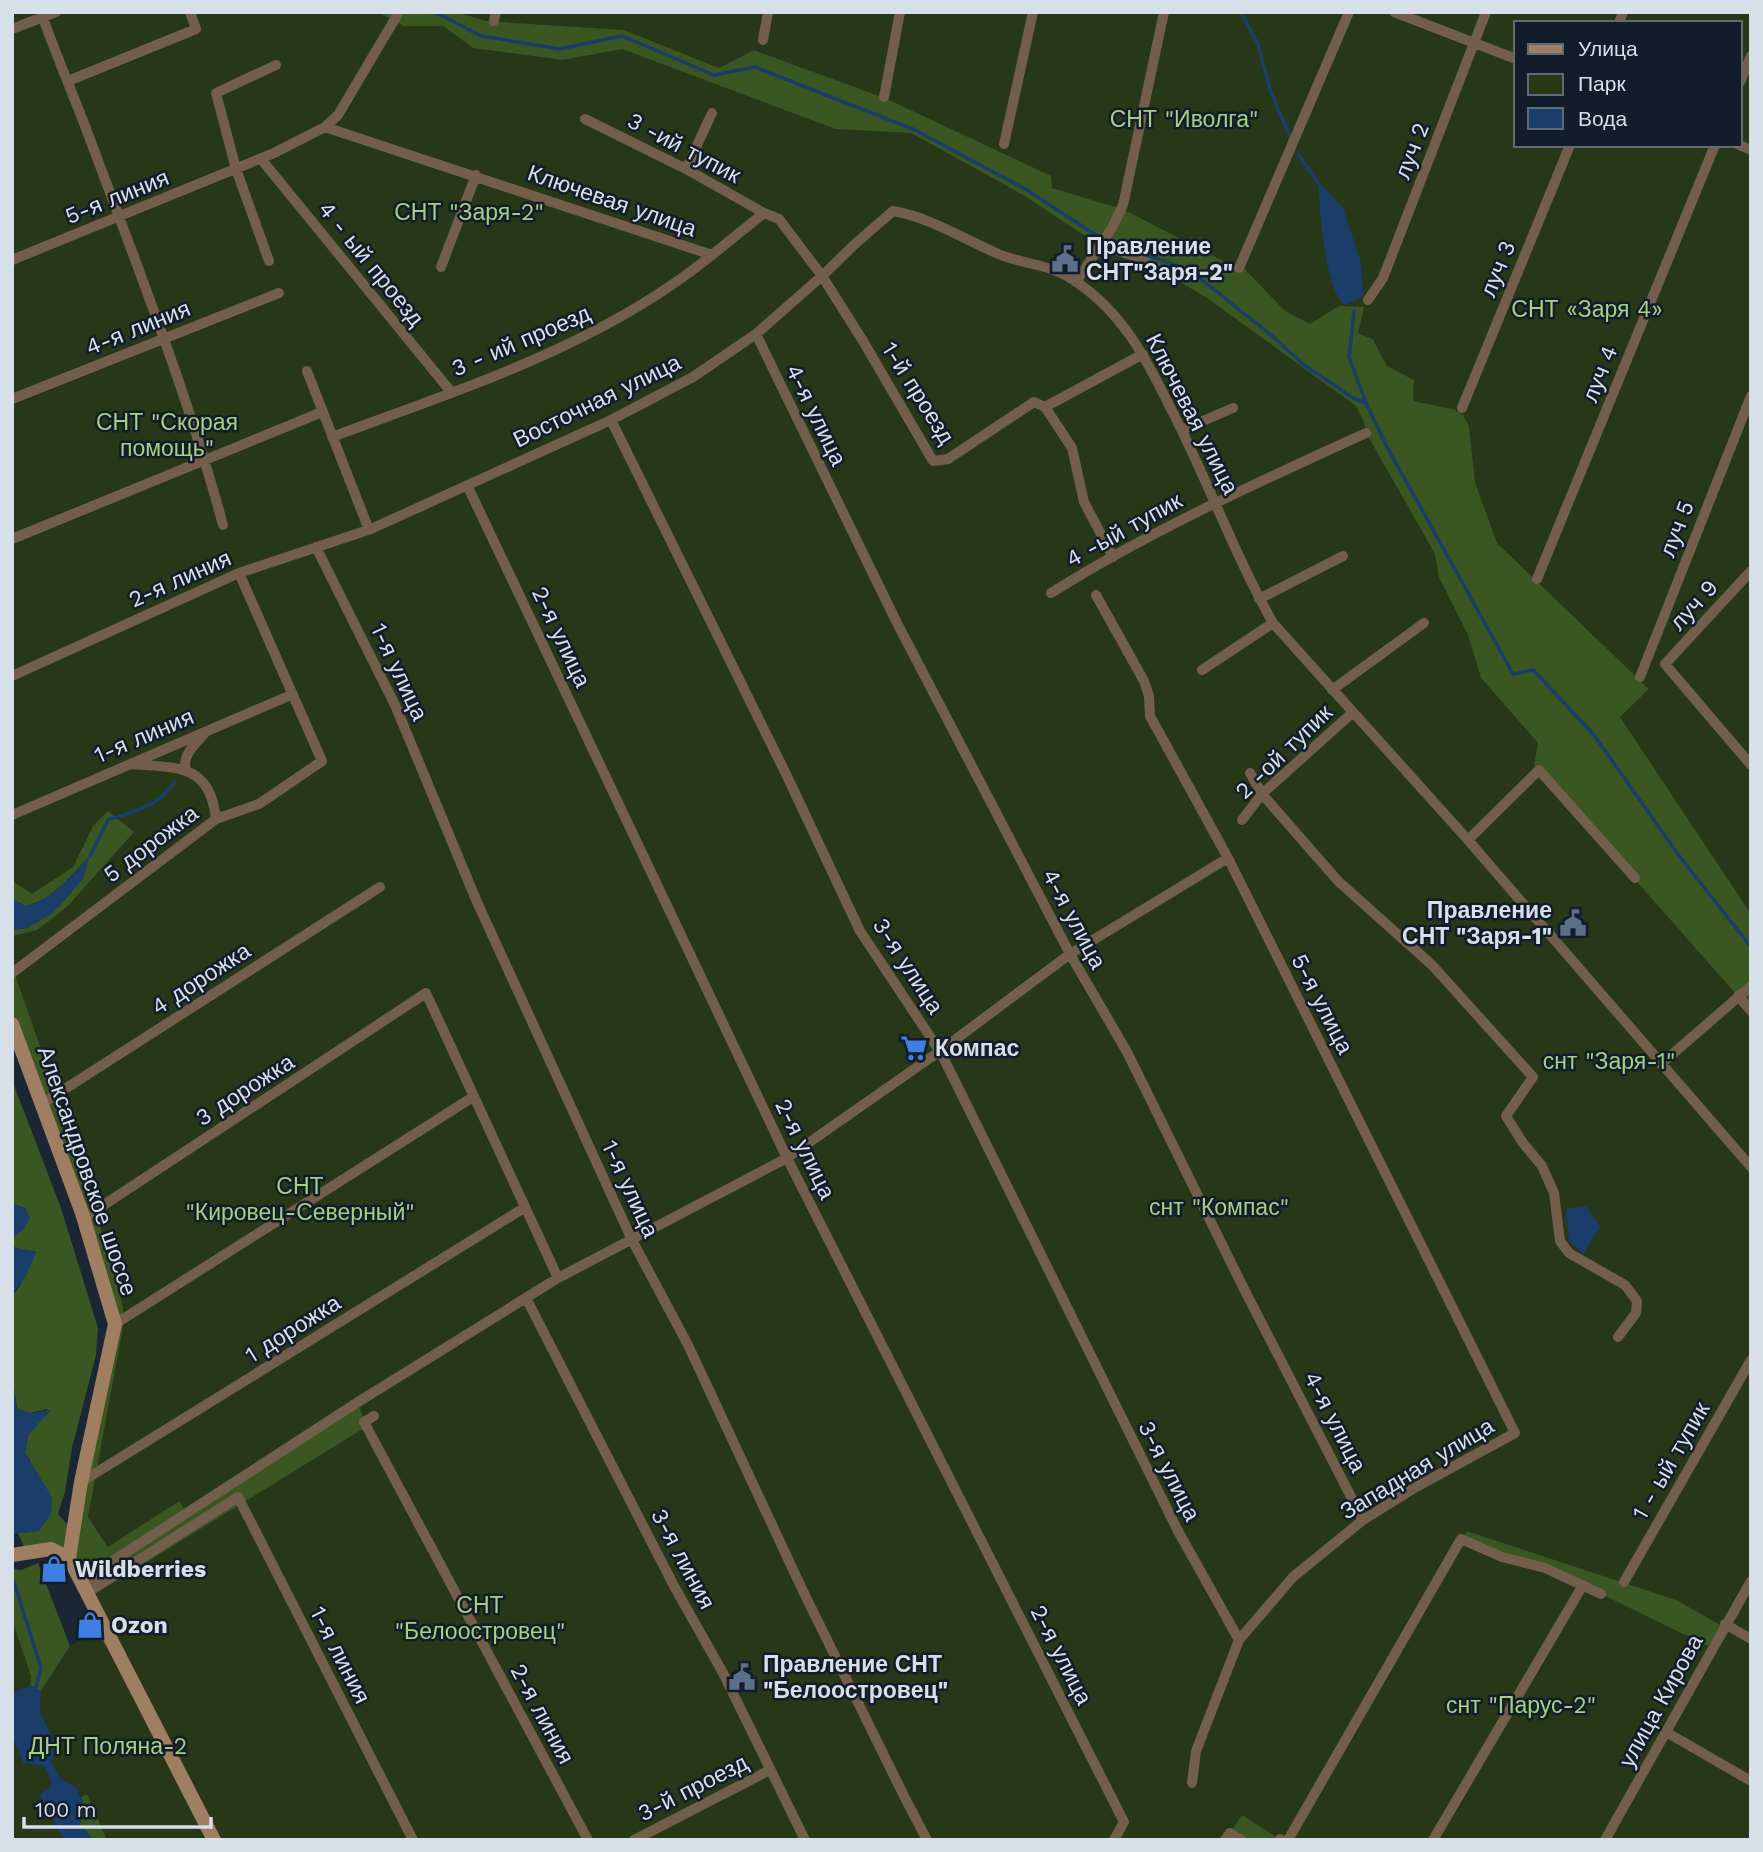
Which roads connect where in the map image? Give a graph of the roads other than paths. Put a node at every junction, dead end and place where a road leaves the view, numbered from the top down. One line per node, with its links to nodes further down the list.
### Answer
1 (56, 12): 11 (street)
2 (190, 12): 19 (street)
3 (768, 12): 13 (street)
4 (900, 12): 20 (street)
5 (1033, 12): 24 (street)
6 (1164, 12): 33 (street)
7 (1349, 12): 38 (street)
8 (1394, 12): 14 (street)
9 (1486, 12): 14 (street, луч 2)
10 (399, 13): 23 (street)
11 (42, 15): 12 (street); 19 (street)
12 (12, 29)
13 (763, 40)
14 (1474, 43): 16 (street); 43 (street, луч 2)
15 (1751, 57): 18 (street)
16 (1514, 58)
17 (276, 65): 28 (street)
18 (1742, 77)
19 (68, 81): 32 (street)
20 (884, 97)
21 (712, 113): 29 (street)
22 (585, 119): 29 (street, 3 -ий тупик)
23 (325, 127): 27 (street, 5-я линия); 30 (street, Ключевая улица)
24 (1004, 144)
25 (1569, 147): 53 (street, луч 3)
26 (1714, 147): 70 (street, луч 4)
27 (261, 159): 28 (street, 5-я линия); 48 (street, 4 - ый проезд)
28 (236, 169): 32 (street, 5-я линия); 36 (street)
29 (687, 169): 31 (street, 3 -ий тупик)
30 (476, 175): 34 (street, Ключевая улица); 37 (street)
31 (764, 213): 34 (street, Ключевая улица); 39 (street)
32 (119, 216): 35 (street, 5-я линия); 45 (street)
33 (1103, 241): 40 (street); 41 (street)
34 (712, 255): 48 (street, 3 - ий проезд)
35 (12, 260)
36 (269, 261)
37 (441, 267)
38 (1239, 268)
39 (822, 276): 41 (street, Ключевая улица); 44 (street, Восточная улица); 51 (street, 1-й проезд)
40 (1172, 277)
41 (1076, 282): 46 (street, Ключевая улица)
42 (279, 293): 45 (street, 4-я линия)
43 (1368, 300)
44 (756, 334): 55 (street, Восточная улица); 95 (street, 4-я улица)
45 (163, 339): 50 (street, 4-я линия); 59 (street)
46 (1143, 354): 51 (street); 56 (street, Ключевая улица)
47 (307, 371): 54 (street)
48 (452, 393): 58 (street, 3 - ий проезд)
49 (1751, 396): 78 (street, луч 5)
50 (12, 398)
51 (1045, 407): 66 (street)
52 (1233, 408): 56 (street)
53 (1462, 408)
54 (322, 412): 58 (street); 59 (street)
55 (611, 420): 60 (street, Восточная улица); 101 (street, 3-я улица)
56 (1182, 430): 61 (street, Ключевая улица)
57 (1366, 433): 61 (street)
58 (332, 438): 63 (street)
59 (205, 459): 62 (street); 64 (street)
60 (467, 485): 63 (street, Восточная улица); 105 (street, 2-я улица)
61 (1216, 502): 66 (street, 4 -ый тупик); 73 (street, Ключевая улица)
62 (223, 525)
63 (369, 530): 65 (street, 2-я линия)
64 (12, 539)
65 (316, 547): 69 (street, 2-я линия); 109 (street, 1-я улица)
66 (1113, 556): 71 (street, 4 -ый тупик)
67 (1343, 556): 73 (street)
68 (1751, 571): 84 (street, луч 9)
69 (239, 573): 77 (street, 2-я линия); 80 (street)
70 (1537, 579)
71 (1051, 593)
72 (1096, 595): 92 (street, 5-я улица)
73 (1259, 599): 74 (street, Ключевая улица)
74 (1273, 623): 76 (street); 79 (street, Ключевая улица)
75 (1424, 623): 79 (street)
76 (1202, 670)
77 (12, 676)
78 (1640, 677)
79 (1332, 690): 81 (street, Ключевая улица)
80 (291, 695): 82 (street, 1-я линия); 89 (street, 5 дорожка)
81 (1352, 713): 87 (street, 2 -ой тупик); 91 (street, Ключевая улица)
82 (207, 730): 83 (street, 1-я линия); 85 (street)
83 (127, 764): 85 (street); 88 (street, 1-я линия)
84 (1751, 765)
85 (186, 770): 89 (street)
86 (1251, 773): 87 (street)
87 (1262, 794): 90 (street, 2 -ой тупик); 113 (street)
88 (12, 815)
89 (216, 819): 96 (street, 5 дорожка)
90 (1242, 820)
91 (1468, 840): 93 (street); 102 (street, Ключевая улица)
92 (1227, 858): 95 (street); 116 (street, 5-я улица)
93 (1635, 878)
94 (380, 887): 104 (street, 4 дорожка)
95 (1070, 954): 101 (street); 118 (street, 4-я улица)
96 (12, 973)
97 (1751, 986): 98 (street)
98 (1738, 996): 99 (street); 102 (street)
99 (1751, 1011)
100 (12, 1024): 104 (street, Александровское шоссе)
101 (940, 1051): 105 (street); 128 (street, 3-я улица)
102 (1661, 1064): 106 (street, Ключевая улица)
103 (473, 1097): 107 (street); 108 (street, 3 дорожка); 112 (street)
104 (43, 1103): 108 (street, Александровское шоссе)
105 (787, 1158): 109 (street); 140 (street, 2-я улица)
106 (1751, 1167)
107 (524, 1208): 110 (street); 117 (street, 1 дорожка)
108 (84, 1218): 112 (street, Александровское шоссе)
109 (632, 1240): 110 (street); 139 (street, 1-я улица)
110 (558, 1278): 111 (street)
111 (526, 1298): 124 (street); 130 (street, 3-я линия)
112 (115, 1324): 117 (street, Александровское шоссе)
113 (1618, 1337)
114 (1751, 1360): 122 (street, 1 - ый тупик)
115 (374, 1416): 136 (street, 2-я линия)
116 (1515, 1433): 118 (street, Западная улица)
117 (81, 1482): 120 (street, Александровское шоссе)
118 (1363, 1520): 128 (street, Западная улица)
119 (12, 1555): 120 (street)
120 (68, 1558): 124 (street)
121 (1751, 1581): 126 (street, улица Кирова)
122 (1624, 1582)
123 (1583, 1585): 125 (street); 142 (street); 143 (street)
124 (87, 1591): 134 (street); 135 (street, 1-я линия)
125 (1601, 1594)
126 (1726, 1625): 127 (street); 129 (street, улица Кирова)
127 (1751, 1639)
128 (1239, 1640): 132 (street, Западная улица)
129 (1666, 1732): 131 (street); 144 (street, улица Кирова)
130 (771, 1770): 137 (street, 3-й проезд); 138 (street, 3-я линия)
131 (1751, 1781)
132 (1192, 1783)
133 (1227, 1836): 141 (street)
134 (214, 1840)
135 (413, 1840)
136 (588, 1840)
137 (634, 1840)
138 (805, 1840)
139 (928, 1840)
140 (1114, 1840)
141 (1241, 1840)
142 (1289, 1840)
143 (1433, 1840)
144 (1605, 1840)

